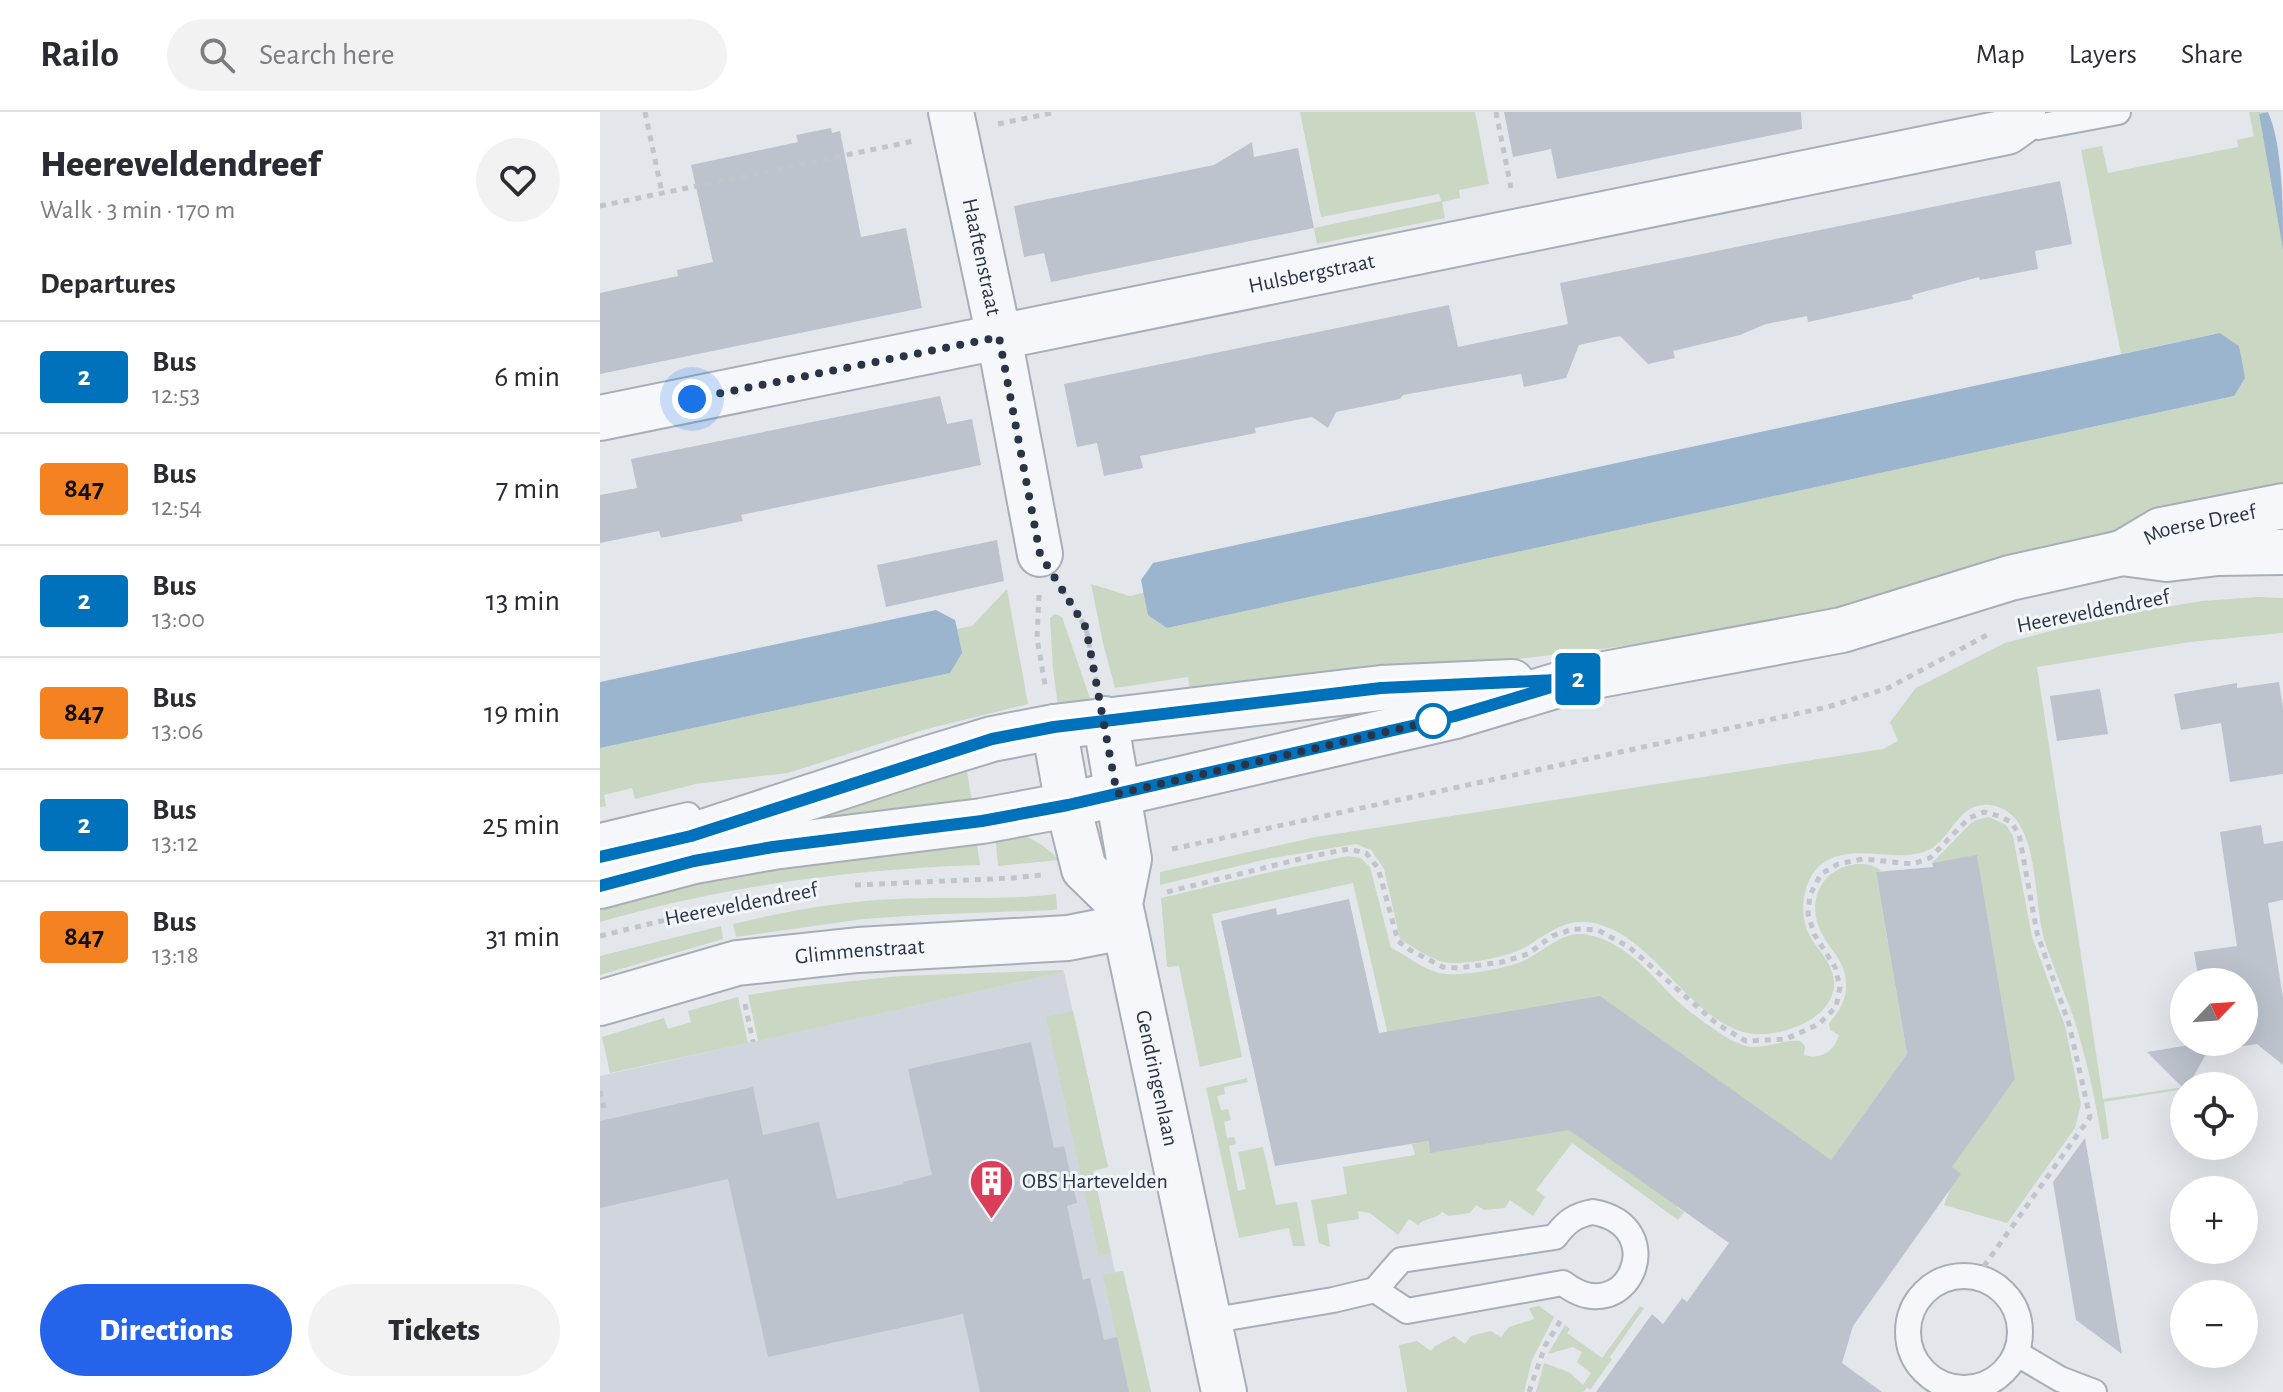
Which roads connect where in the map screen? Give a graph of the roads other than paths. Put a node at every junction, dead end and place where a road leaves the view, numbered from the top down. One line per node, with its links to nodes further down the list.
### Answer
1 (2118, 112): 2 (lane)
2 (2022, 117): 4 (street, Hulsbergstraat)
3 (954, 122): 4 (street, Haaftenstraat)
4 (999, 337): 5 (street, Hulsbergstraat); 9 (street, Haaftenstraat)
5 (600, 418)
6 (2283, 506): 8 (street, Moerse Dreef)
7 (2283, 552): 8 (street, Heereveldendreef)
8 (2122, 553): 10 (street, Heereveldendreef)
9 (1040, 554)
10 (1578, 679): 11 (street, Heereveldendreef); 13 (street, Heereveldendreef)
11 (1105, 719): 12 (street, Heereveldendreef); 13 (street, Gendringenlaan)
12 (1054, 727): 14 (street); 15 (street, Heereveldendreef)
13 (1117, 794): 14 (street, Heereveldendreef); 19 (street, Gendringenlaan)
14 (1068, 805): 18 (street, Heereveldendreef); 19 (street)
15 (781, 806): 16 (lane); 17 (street, Heereveldendreef)
16 (600, 836)
17 (600, 857)
18 (600, 886)
19 (1122, 916): 20 (street, Glimmenstraat); 22 (street, Gendringenlaan)
20 (600, 1003)
21 (1375, 1290): 21 (lane); 22 (lane)
22 (1209, 1321): 24 (street, Gendringenlaan)
23 (2016, 1353): 23 (lane); 25 (lane)
24 (1224, 1392)
25 (2094, 1392)

